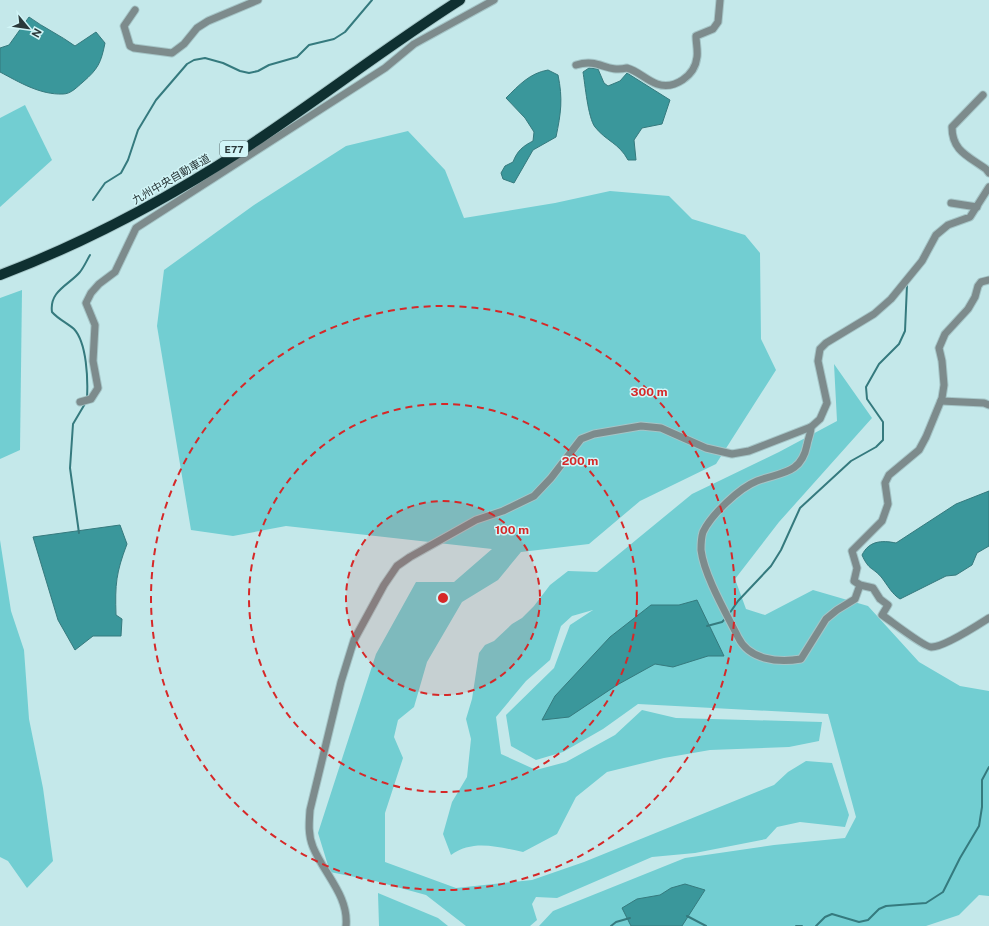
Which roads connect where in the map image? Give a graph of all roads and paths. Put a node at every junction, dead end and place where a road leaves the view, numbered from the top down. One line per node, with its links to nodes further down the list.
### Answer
1 (258, 0): 7 (street)
2 (450, 0): 16 (highway, 九州中央自動車道 / E77)
3 (460, 0): 8 (highway, 九州中央自動車道 / E77)
4 (470, 0): 8 (highway)
5 (494, 0): 20 (street)
6 (720, 0): 9 (street)
7 (135, 10)
8 (393, 45): 17 (highway, 九州中央自動車道 / E77)
9 (576, 65)
10 (983, 95): 11 (street)
11 (989, 173)
12 (989, 188): 13 (street)
13 (986, 197): 15 (street)
14 (951, 203): 15 (street)
15 (977, 207): 22 (street)
16 (0, 269)
17 (0, 275)
18 (989, 280): 19 (street)
19 (941, 401): 21 (street); 23 (street)
20 (80, 402)
21 (989, 405)
22 (810, 427): 23 (street); 25 (street)
23 (860, 585): 24 (street)
24 (989, 618)
25 (346, 926)

